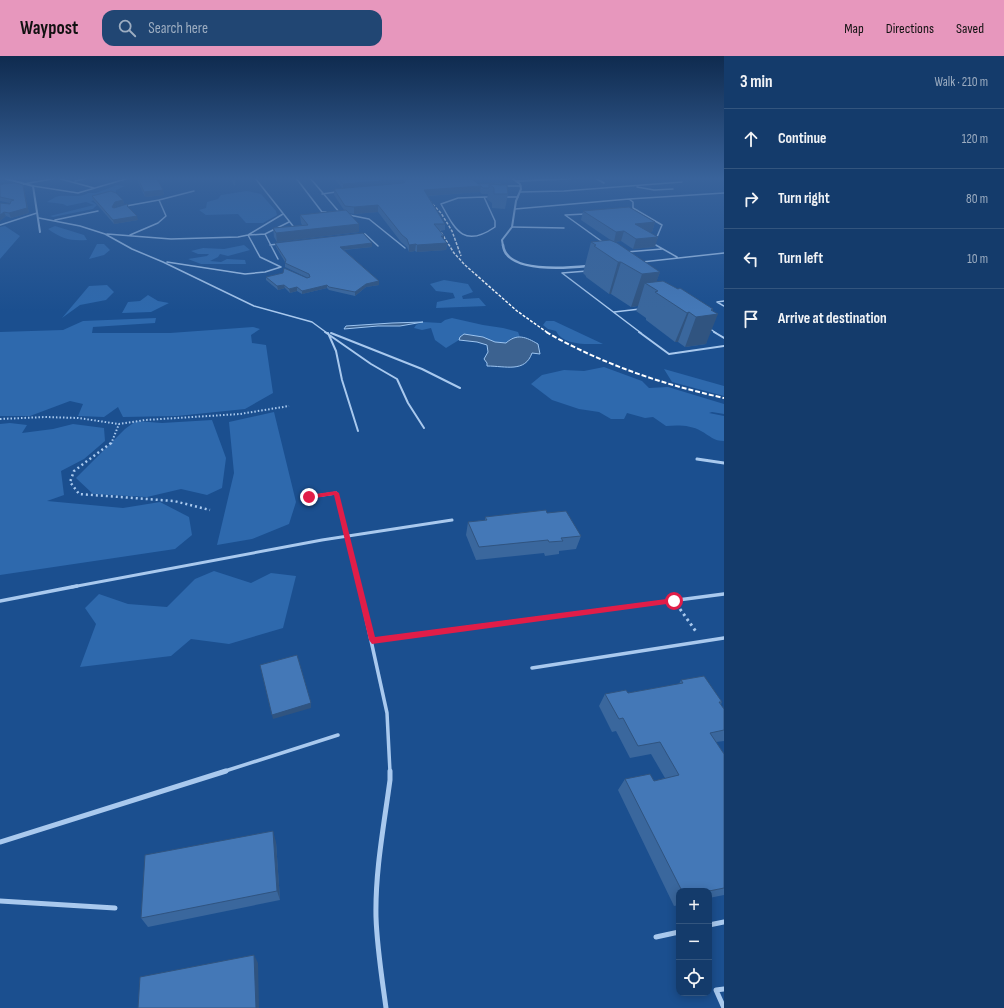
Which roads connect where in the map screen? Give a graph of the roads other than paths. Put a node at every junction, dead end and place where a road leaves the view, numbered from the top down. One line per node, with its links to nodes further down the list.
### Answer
1 (39, 222): 15 (street)
2 (64, 222): 16 (lane)
3 (159, 222): 20 (lane)
4 (269, 222): 18 (lane)
5 (289, 222): 12 (lane); 17 (lane)
6 (373, 222): 25 (lane)
7 (452, 222): 8 (lane)
8 (495, 222)
9 (513, 222): 13 (street)
10 (575, 222): 23 (lane)
11 (658, 222): 26 (lane)
12 (293, 226)
13 (512, 227): 14 (lane); 33 (street)
14 (564, 228)
15 (40, 232)
16 (105, 234): 20 (lane); 31 (lane)
17 (264, 234): 18 (lane); 21 (lane)
18 (248, 235): 20 (lane); 31 (lane)
19 (357, 235): 24 (lane)
20 (128, 236)
21 (270, 244): 22 (lane); 30 (lane)
22 (278, 244)
23 (606, 244)
24 (378, 246)
25 (405, 248)
26 (662, 249): 27 (lane); 29 (lane)
27 (625, 252)
28 (724, 253): 29 (lane)
29 (678, 258): 32 (lane)
30 (278, 259)
31 (163, 262): 40 (lane)
32 (640, 262)
33 (595, 266)
34 (594, 270): 38 (lane)
35 (724, 301): 36 (lane)
36 (724, 306)
37 (643, 308): 38 (lane)
38 (614, 312): 42 (lane)
39 (705, 325): 41 (lane)
40 (328, 332): 43 (lane); 44 (lane); 45 (lane)
41 (724, 338)
42 (724, 346)
43 (460, 388)
44 (424, 428)
45 (358, 431)
46 (697, 459): 47 (lane)
47 (724, 462)
48 (309, 497): 50 (lane)
49 (452, 520): 50 (lane)
50 (347, 536): 52 (lane); 54 (lane)
51 (724, 594): 54 (lane)
52 (0, 601)
53 (724, 638): 55 (lane)
54 (372, 640): 65 (lane)
55 (532, 668)
56 (338, 735): 57 (lane)
57 (0, 842)
58 (0, 901): 59 (lane)
59 (115, 908)
60 (724, 922): 61 (lane)
61 (712, 924)
62 (676, 933): 63 (lane)
63 (656, 937)
64 (724, 988): 66 (lane)
65 (386, 1008)
66 (724, 1008)

